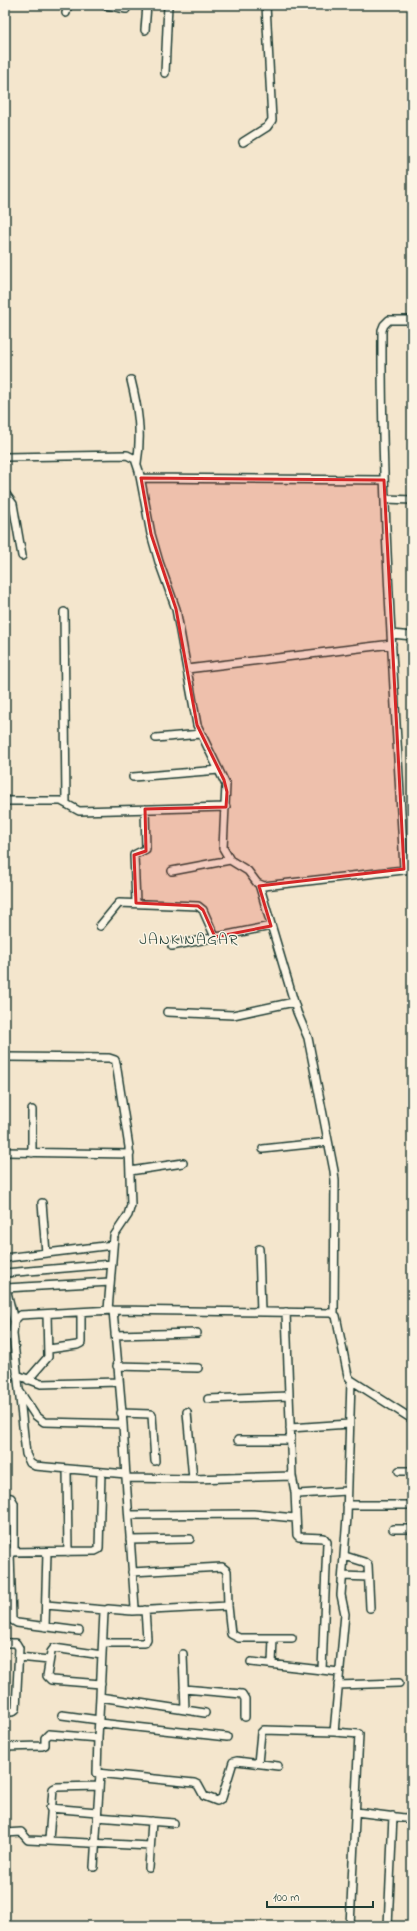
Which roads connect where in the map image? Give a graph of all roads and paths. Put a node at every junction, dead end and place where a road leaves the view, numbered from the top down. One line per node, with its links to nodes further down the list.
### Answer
1 (68, 5): 7 (street)
2 (104, 5): 6 (street)
3 (147, 5): 8 (street)
4 (168, 5): 9 (street)
5 (266, 5): 10 (street)
6 (126, 9)
7 (66, 14)
8 (145, 30)
9 (165, 73)
10 (243, 142)
11 (412, 320): 16 (street)
12 (131, 380): 14 (street)
13 (5, 457): 14 (street)
14 (137, 463): 15 (street)
15 (141, 478): 16 (street); 25 (street)
16 (384, 480): 18 (street)
17 (5, 494): 20 (street)
18 (386, 499): 19 (street); 22 (street)
19 (412, 500)
20 (22, 556)
21 (64, 612): 31 (street)
22 (392, 634): 23 (street); 24 (street)
23 (412, 636)
24 (392, 644): 25 (street); 35 (street)
25 (187, 669): 26 (street)
26 (201, 734): 27 (street); 28 (street)
27 (156, 738)
28 (219, 770): 29 (street); 32 (street)
29 (133, 777)
30 (5, 801): 31 (street)
31 (66, 803): 33 (street)
32 (226, 807): 33 (street); 34 (street)
33 (145, 809): 39 (street)
34 (230, 860): 37 (street); 38 (street)
35 (404, 869): 36 (street); 38 (street)
36 (412, 869)
37 (172, 871)
38 (259, 884): 41 (street)
39 (136, 904): 40 (street); 42 (street)
40 (100, 926)
41 (271, 926): 42 (street); 44 (street)
42 (215, 937): 43 (street)
43 (172, 946)
44 (294, 1002): 45 (street); 48 (street)
45 (167, 1012)
46 (5, 1057): 52 (street)
47 (32, 1110): 51 (street)
48 (328, 1142): 49 (street); 70 (street)
49 (263, 1149)
50 (5, 1152): 51 (street)
51 (32, 1153): 52 (street)
52 (130, 1154): 54 (street)
53 (183, 1163): 54 (street)
54 (130, 1171): 56 (street)
55 (42, 1203): 58 (street)
56 (114, 1245): 58 (street); 60 (street)
57 (259, 1249): 67 (street)
58 (46, 1253): 59 (street)
59 (5, 1258)
60 (112, 1264): 61 (street); 62 (street)
61 (5, 1273)
62 (110, 1282): 63 (street); 65 (street)
63 (6, 1286): 64 (street)
64 (7, 1297): 71 (street)
65 (110, 1310): 66 (street); 67 (street); 74 (street)
66 (81, 1312): 69 (street); 76 (street)
67 (261, 1312): 68 (street)
68 (286, 1312): 70 (street); 84 (street)
69 (47, 1314): 71 (street); 76 (street)
70 (334, 1314): 81 (street)
71 (14, 1321): 73 (street)
72 (197, 1333): 74 (street)
73 (13, 1334): 75 (street); 79 (street)
74 (115, 1335): 77 (street)
75 (5, 1338)
76 (49, 1349): 80 (street)
77 (117, 1366): 78 (street); 82 (street)
78 (198, 1368)
79 (17, 1375): 80 (street); 83 (street)
80 (28, 1380): 82 (street)
81 (351, 1380): 88 (street); 90 (street)
82 (119, 1382): 87 (street)
83 (19, 1391): 89 (street); 95 (street)
84 (289, 1396): 85 (street); 91 (street)
85 (208, 1399)
86 (187, 1412): 101 (street)
87 (121, 1413): 89 (street); 94 (street)
88 (412, 1419)
89 (123, 1424): 99 (street)
90 (349, 1424): 91 (street); 102 (street)
91 (290, 1428): 93 (street)
92 (238, 1440): 93 (street)
93 (291, 1440): 100 (street)
94 (155, 1461)
95 (67, 1469): 98 (street); 115 (street)
96 (399, 1471): 97 (street)
97 (412, 1471)
98 (101, 1472): 99 (street); 115 (street)
99 (126, 1476): 101 (street); 107 (street)
100 (292, 1476): 101 (street); 103 (street)
101 (193, 1479)
102 (346, 1491): 103 (street); 105 (street)
103 (295, 1492): 108 (street)
104 (5, 1497): 113 (street)
105 (347, 1505): 106 (street); 116 (street)
106 (412, 1505)
107 (128, 1516): 108 (street); 112 (street)
108 (295, 1518): 138 (street)
109 (392, 1529): 110 (street)
110 (412, 1529)
111 (190, 1539): 112 (street)
112 (130, 1540): 117 (street)
113 (10, 1552): 114 (street); 126 (street)
114 (48, 1552): 115 (street); 120 (street)
115 (68, 1552)
116 (345, 1556): 118 (street); 119 (street)
117 (132, 1572): 121 (street); 125 (street)
118 (343, 1576): 119 (street); 139 (street)
119 (368, 1577): 122 (street)
120 (46, 1605): 123 (street); 126 (street)
121 (228, 1606): 124 (street); 128 (street)
122 (370, 1608)
123 (105, 1610): 125 (street); 131 (street)
124 (145, 1610): 125 (street); 131 (street)
125 (132, 1611)
126 (45, 1627): 127 (street)
127 (79, 1631)
128 (272, 1638): 129 (street); 137 (street)
129 (292, 1638)
130 (5, 1643): 134 (street)
131 (103, 1643): 133 (street)
132 (183, 1654): 143 (street)
133 (102, 1655): 135 (street); 141 (street)
134 (19, 1657): 135 (street); 146 (street)
135 (49, 1660): 141 (street)
136 (251, 1662): 137 (street)
137 (272, 1664): 138 (street)
138 (322, 1670): 139 (street)
139 (339, 1672): 142 (street)
140 (398, 1683): 142 (street)
141 (101, 1684): 144 (street)
142 (338, 1685): 151 (street)
143 (184, 1689): 145 (street); 149 (street)
144 (100, 1697): 145 (street); 150 (street)
145 (185, 1710): 147 (street)
146 (5, 1712)
147 (205, 1713)
148 (62, 1715): 150 (street)
149 (245, 1717)
150 (99, 1722): 152 (street); 153 (street)
151 (334, 1732): 155 (street); 160 (street)
152 (98, 1738): 154 (street); 157 (street)
153 (227, 1738)
154 (5, 1747)
155 (258, 1763): 156 (street); 157 (street)
156 (278, 1766)
157 (100, 1774): 158 (street)
158 (99, 1786): 159 (street); 161 (street)
159 (50, 1808): 161 (street); 167 (street)
160 (356, 1812): 162 (street); 172 (street)
161 (97, 1814): 164 (street); 168 (street)
162 (393, 1816): 163 (street); 173 (street)
163 (412, 1819)
164 (152, 1821): 165 (street); 169 (street)
165 (174, 1823)
166 (5, 1833): 167 (street)
167 (49, 1840): 168 (street)
168 (96, 1843): 169 (street); 170 (street)
169 (150, 1846): 171 (street)
170 (94, 1867)
171 (149, 1868)
172 (350, 1926)
173 (388, 1926)

